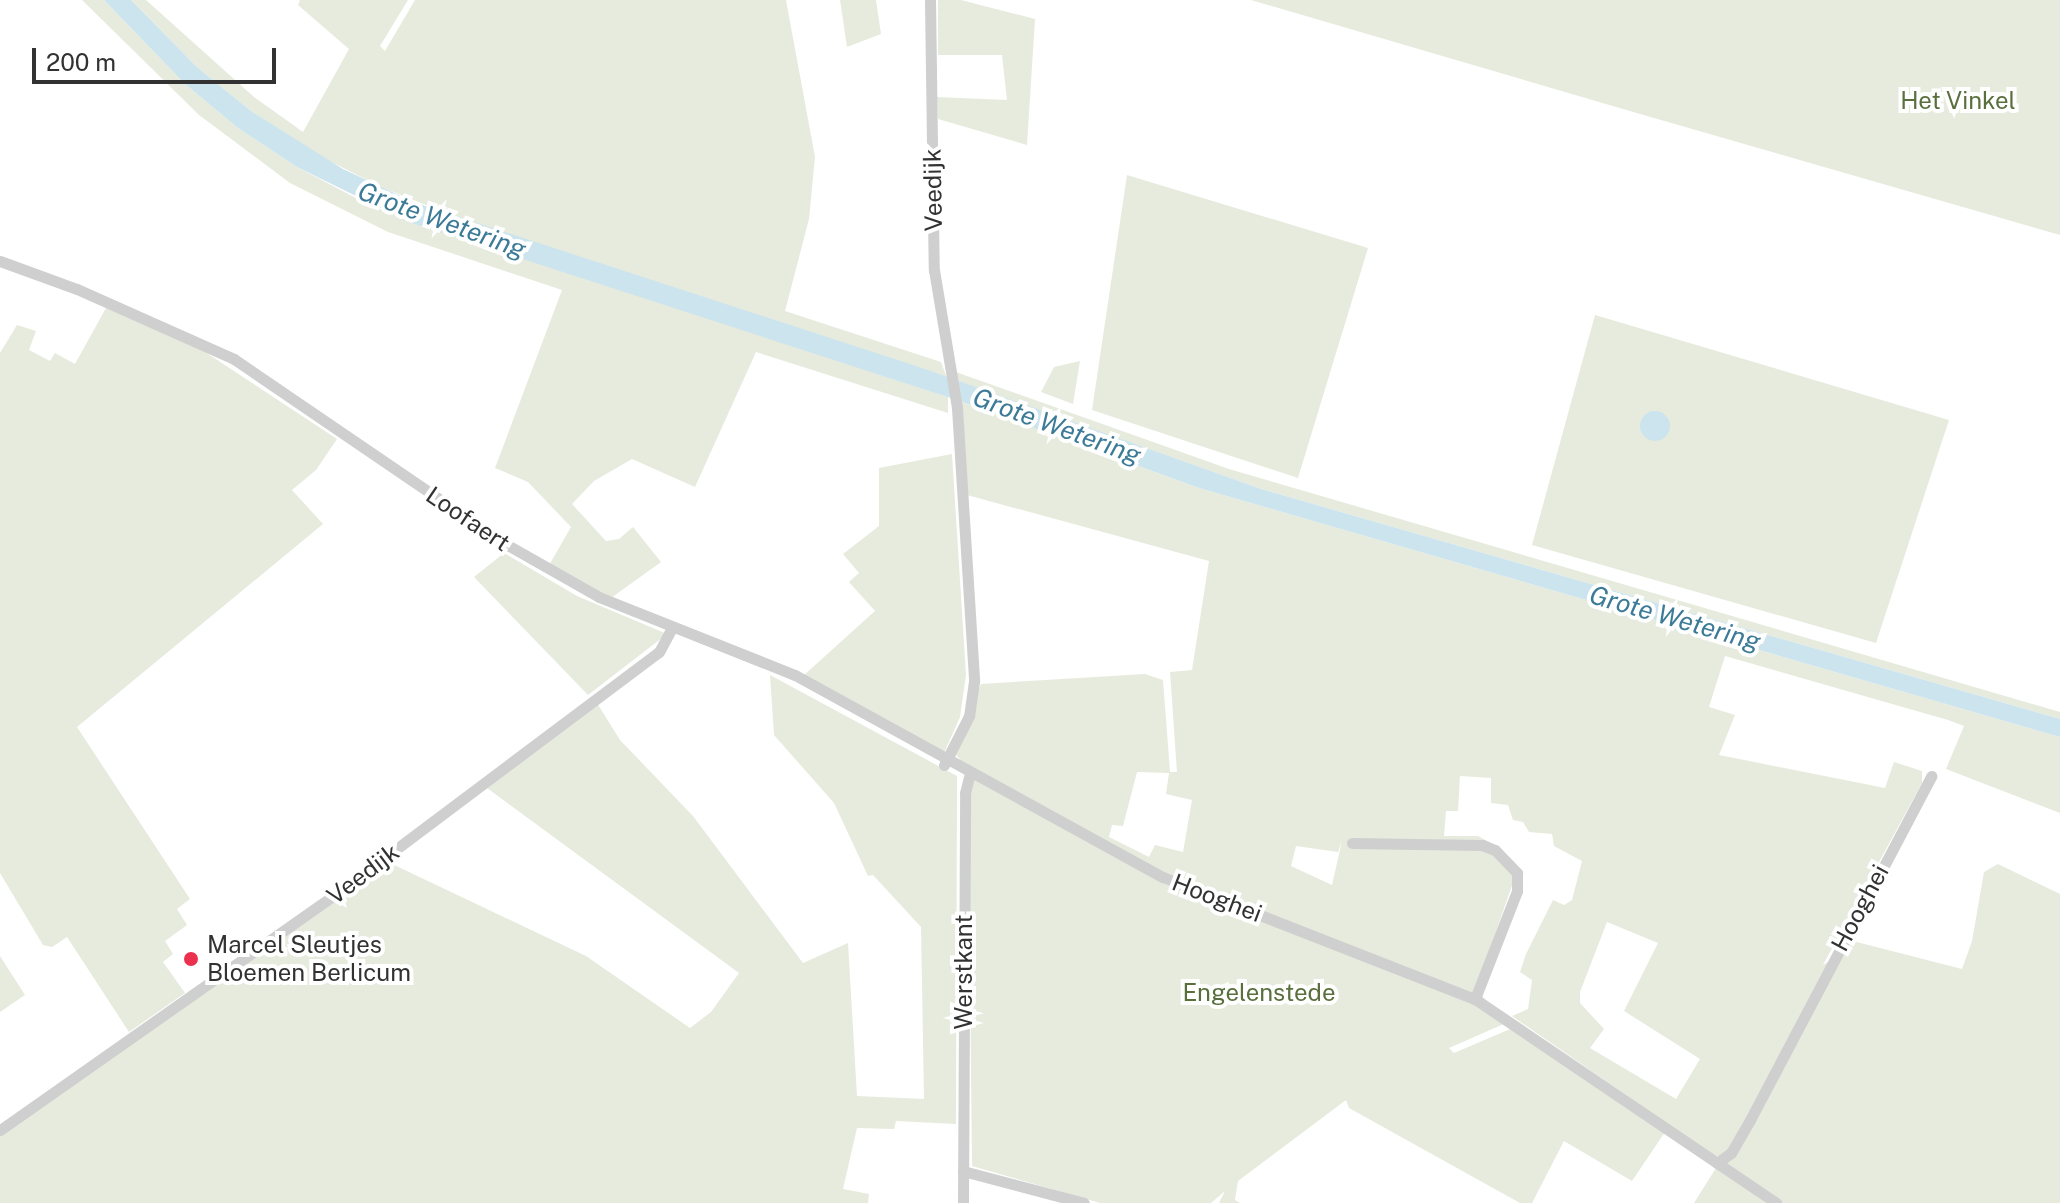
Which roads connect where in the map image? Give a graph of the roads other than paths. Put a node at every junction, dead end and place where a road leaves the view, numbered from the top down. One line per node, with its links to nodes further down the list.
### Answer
1 (930, 0): 4 (street, Veedijk)
2 (0, 261): 3 (street, Loofaert)
3 (671, 629): 4 (street, Loofaert); 9 (street, Veedijk)
4 (945, 763): 5 (street, Loofaert)
5 (970, 773): 8 (street, Hooghei); 11 (street, Werstkant)
6 (1931, 776): 10 (street, Hooghei)
7 (1352, 843): 8 (street)
8 (1475, 999): 10 (street, Hooghei)
9 (0, 1130)
10 (1717, 1163): 14 (street, Hooghei)
11 (963, 1171): 12 (street, Werstkant); 13 (street)
12 (963, 1203)
13 (1084, 1203)
14 (1776, 1203)

